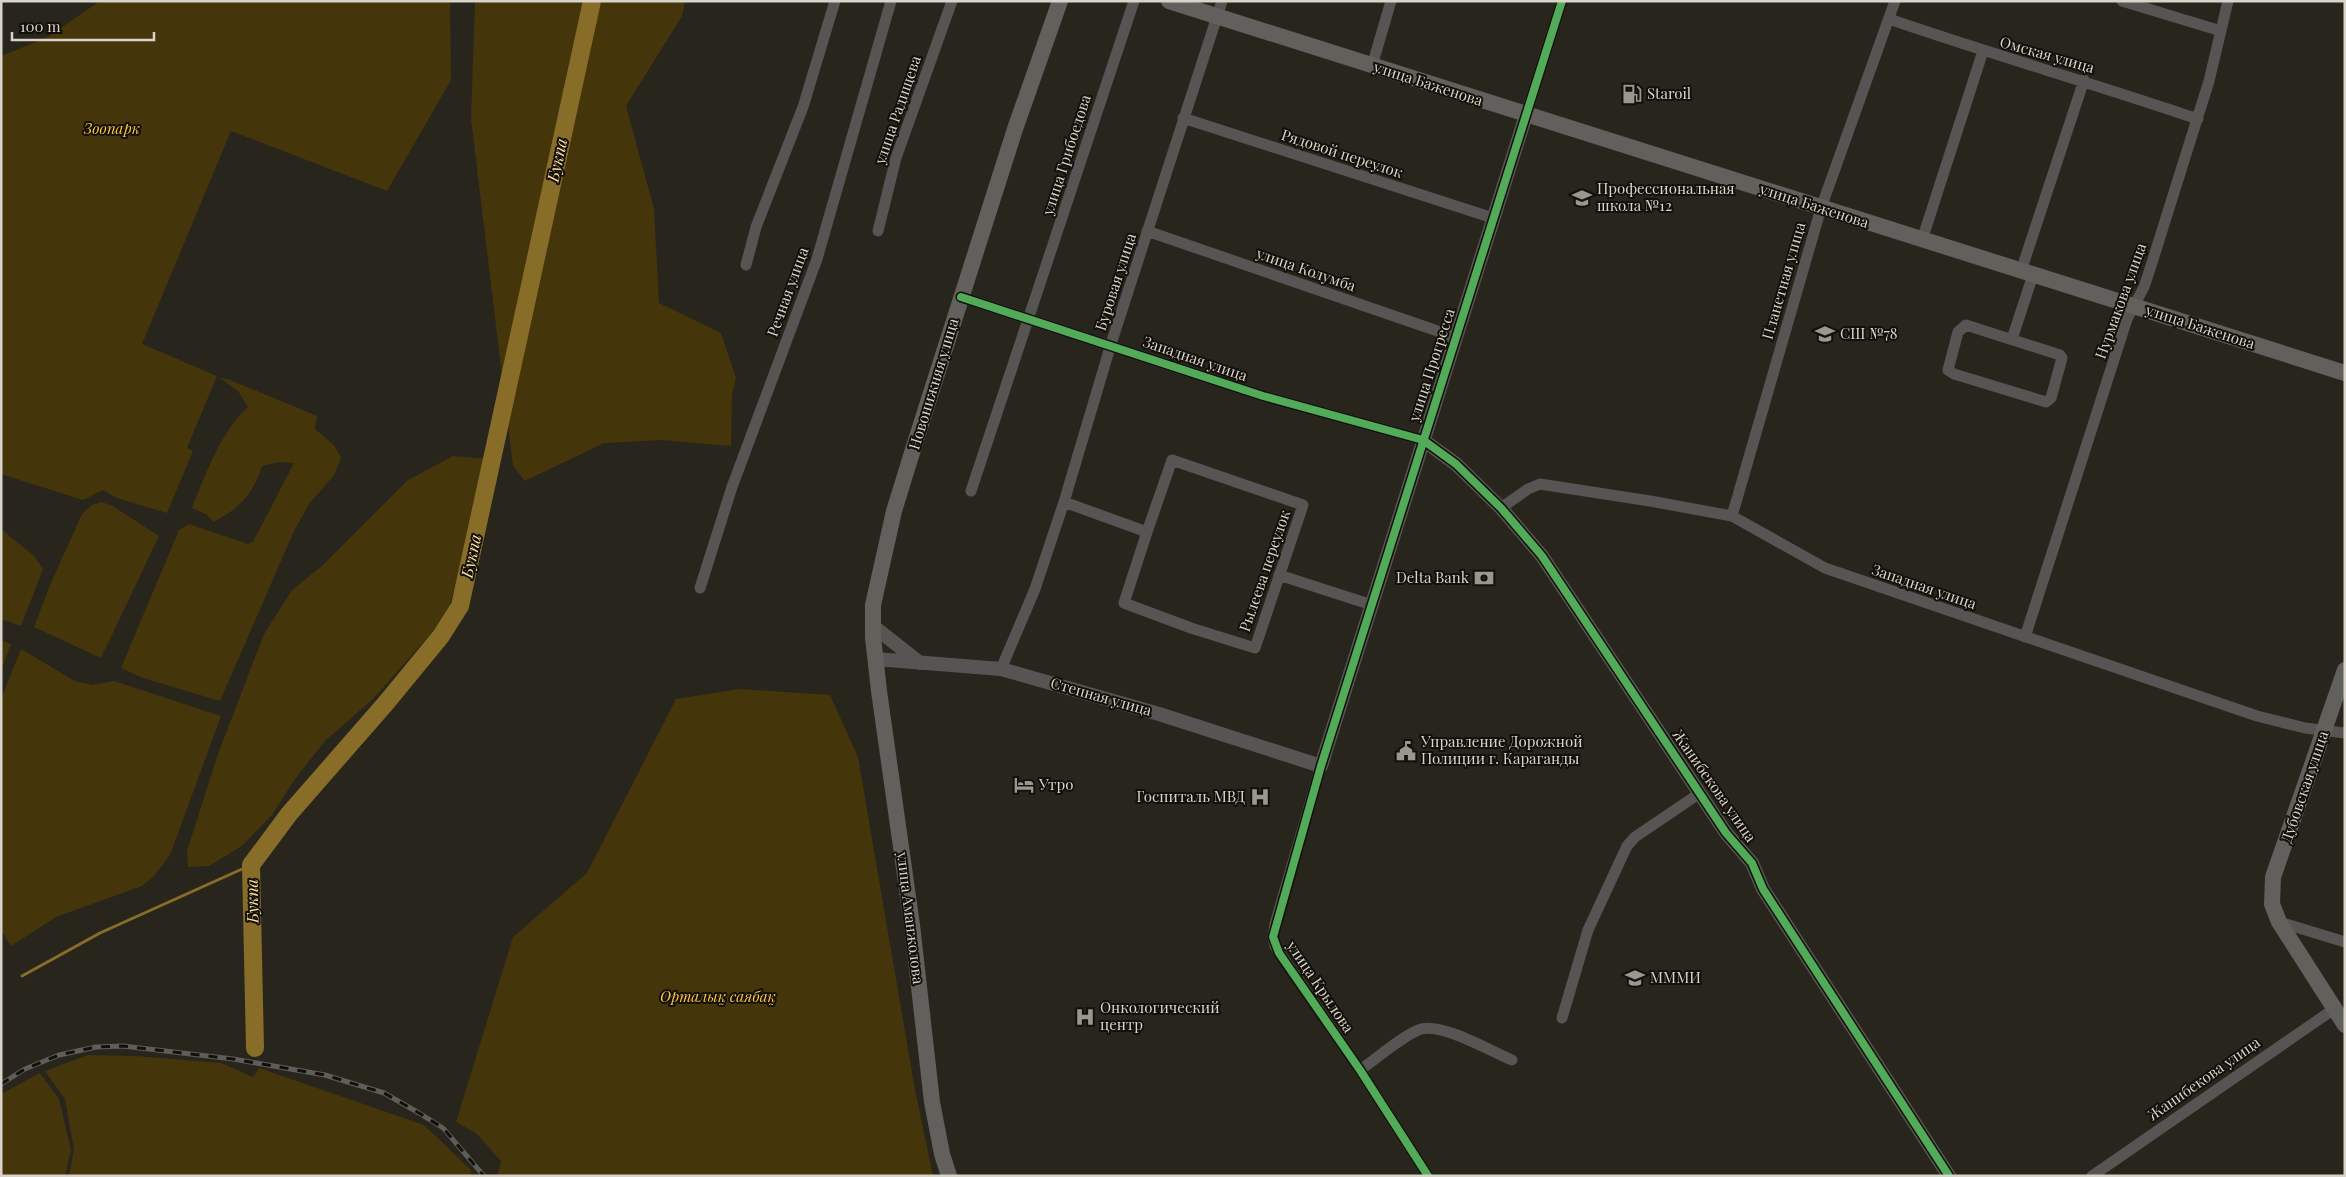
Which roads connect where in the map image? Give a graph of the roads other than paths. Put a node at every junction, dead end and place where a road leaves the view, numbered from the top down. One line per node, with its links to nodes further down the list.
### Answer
1 (835, 1): 26 (street)
2 (891, 1): 42 (street, Речная улица)
3 (952, 1): 23 (street, улица Радищева)
4 (1060, 1): 28 (main road, Новонижняя улица)
5 (1134, 1): 30 (street, улица Грибоедова)
6 (1169, 1): 12 (main road, улица Баженова)
7 (1391, 1): 16 (street)
8 (1562, 1): 18 (street, улица Прогресса)
9 (1895, 1): 13 (street, Планетная улица)
10 (2122, 1): 14 (street)
11 (2228, 1): 14 (street, Нурмакова улица)
12 (1219, 9): 16 (main road, улица Баженова); 19 (street, Буровая улица)
13 (1889, 19): 15 (street, Омская улица); 21 (street, Планетная улица)
14 (2221, 31): 20 (street, Нурмакова улица)
15 (1984, 52): 17 (street, Омская улица); 25 (street)
16 (1372, 66): 18 (main road, улица Баженова)
17 (2084, 80): 20 (street, Омская улица); 27 (street)
18 (1526, 115): 21 (main road, улица Баженова); 22 (street, улица Прогресса)
19 (1182, 118): 22 (street, Рядовой переулок); 24 (street, Буровая улица)
20 (2198, 119): 29 (street, Нурмакова улица)
21 (1821, 208): 25 (main road, улица Баженова); 39 (street, Планетная улица)
22 (1493, 218): 31 (street, улица Прогресса)
23 (878, 231)
24 (1147, 231): 31 (street, улица Колумба); 33 (street, Буровая улица)
25 (1922, 240): 27 (main road, улица Баженова)
26 (746, 265)
27 (2027, 273): 29 (main road, улица Баженова); 32 (street)
28 (961, 297): 30 (street, Западная улица); 44 (main road, Новонижняя улица)
29 (2135, 306): 34 (main road, улица Баженова); 45 (street, Нурмакова улица)
30 (1028, 319): 33 (street, Западная улица); 36 (street, улица Грибоедова)
31 (1455, 337): 35 (street, улица Прогресса)
32 (2012, 339): 32 (street)
33 (1110, 344): 35 (street, Западная улица); 37 (street, Буровая улица)
34 (2345, 373)
35 (1422, 440): 38 (street, Жанибекова улица); 43 (street, улица Прогресса)
36 (971, 491)
37 (1064, 502): 40 (street); 48 (street, Буровая улица)
38 (1501, 508): 39 (street, Западная улица); 53 (street, Жанибекова улица)
39 (1732, 516): 45 (street, Западная улица)
40 (1147, 532): 41 (street, Рылеева переулок); 41 (street, Рылеева переулок)
41 (1280, 575): 43 (street)
42 (700, 588)
43 (1372, 605): 52 (street, улица Прогресса)
44 (873, 626): 46 (main road, Новонижняя улица); 47 (street)
45 (2025, 637): 50 (street, Западная улица)
46 (876, 659): 47 (street, Степная улица); 61 (main road, улица Аманжолова)
47 (921, 664): 48 (street, Степная улица)
48 (1002, 669): 52 (street, Степная улица)
49 (2345, 670): 50 (main road, Дубовская улица)
50 (2325, 731): 51 (street, Западная улица); 54 (main road, Дубовская улица)
51 (2345, 733)
52 (1321, 766): 60 (street, улица Крылова)
53 (1700, 793): 57 (street); 63 (street, Жанибекова улица)
54 (2279, 922): 55 (street); 56 (main road)
55 (2345, 942)
56 (2334, 1009): 58 (main road); 64 (street, Жанибекова улица)
57 (1562, 1018)
58 (2345, 1025)
59 (1512, 1060): 60 (street)
60 (1360, 1070): 62 (street, улица Крылова)
61 (949, 1176)
62 (1428, 1176)
63 (1949, 1176)
64 (2092, 1176)

